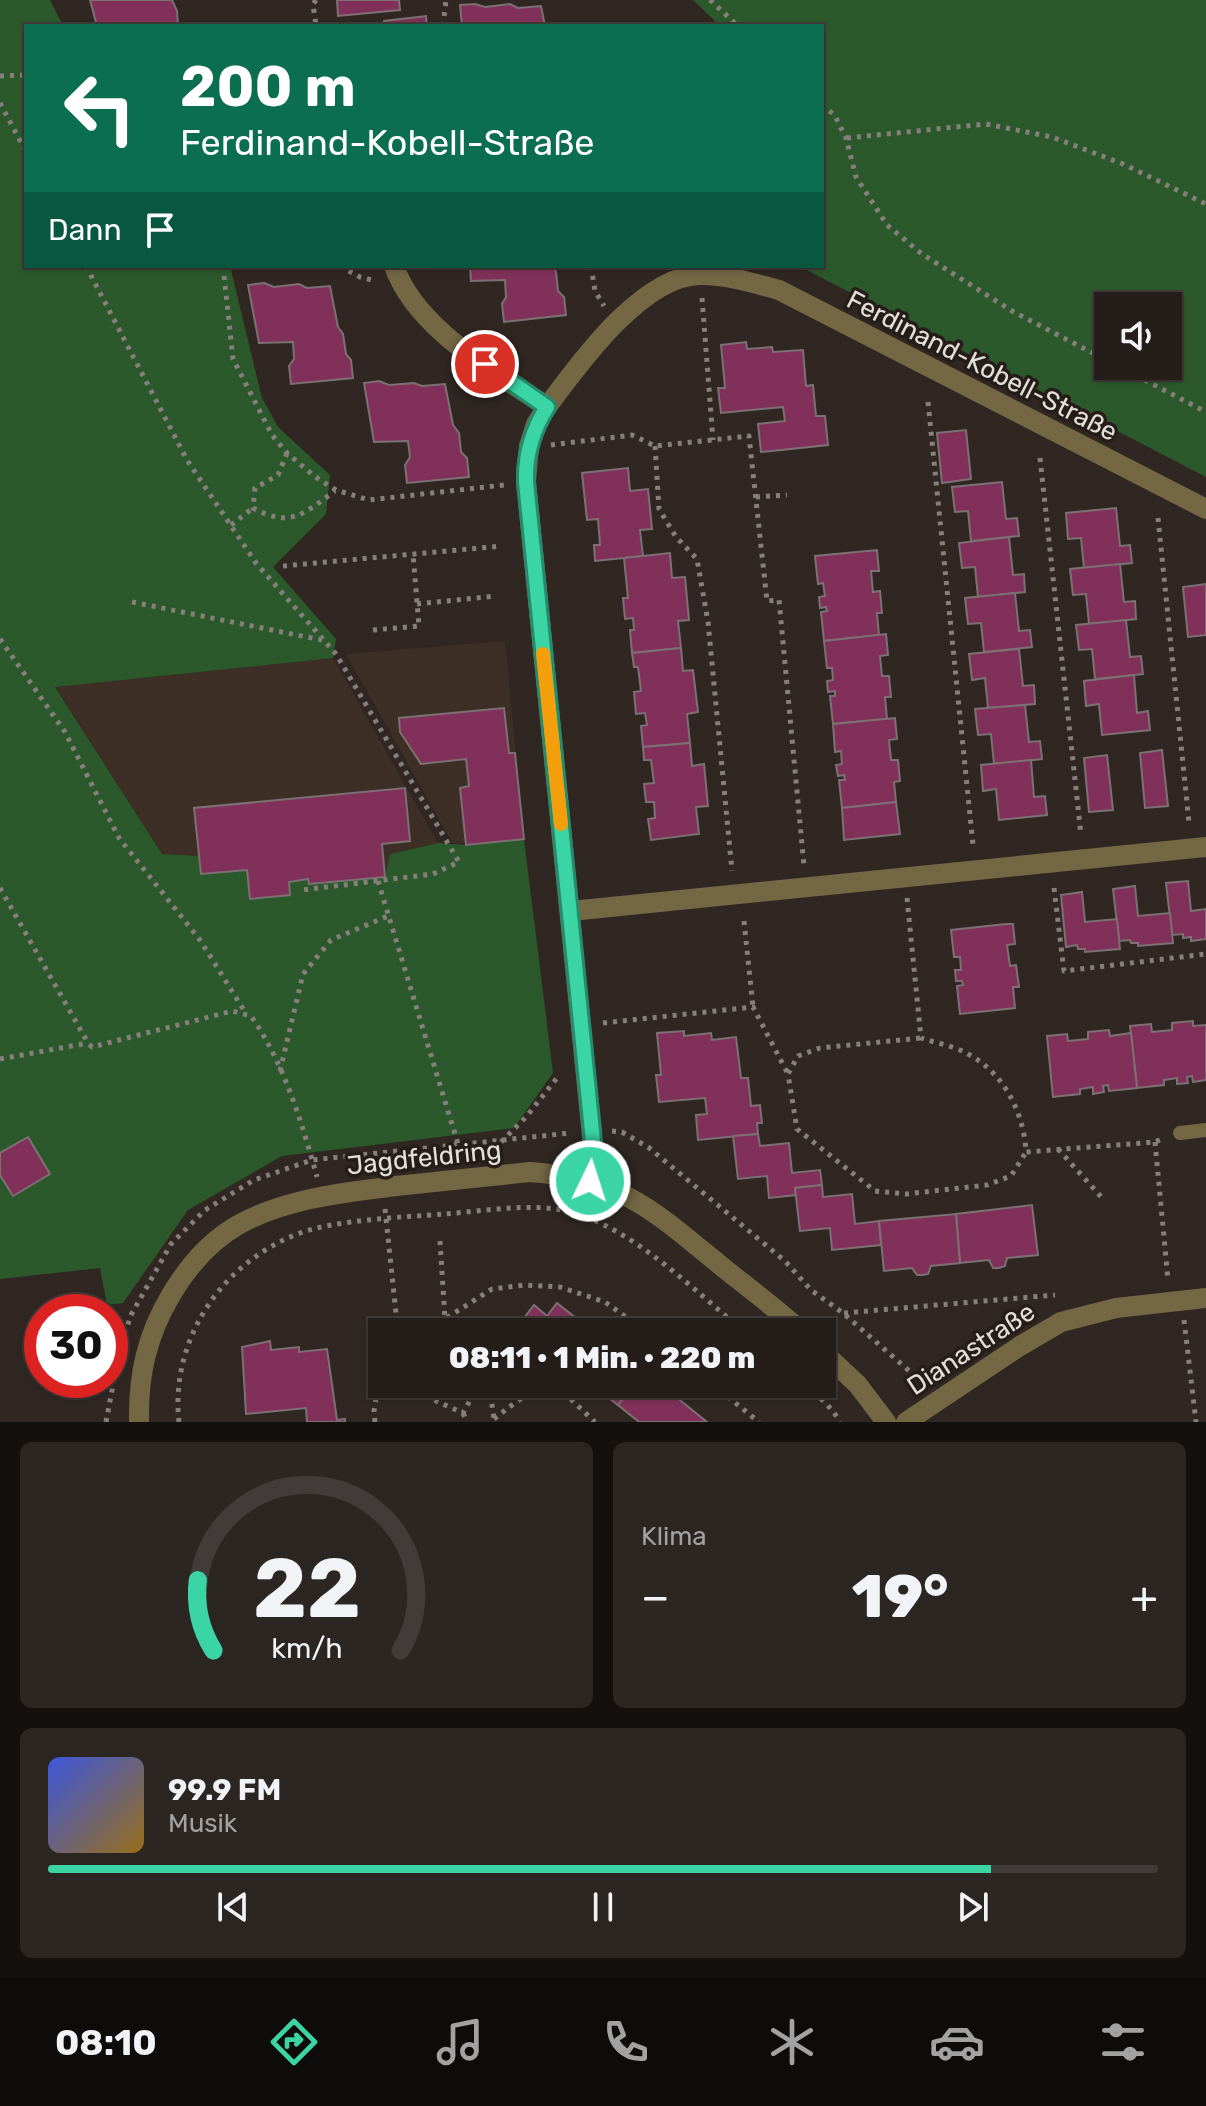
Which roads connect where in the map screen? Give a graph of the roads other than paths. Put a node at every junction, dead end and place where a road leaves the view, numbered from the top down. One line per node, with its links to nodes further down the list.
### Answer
1 (395, 268): 2 (street)
2 (547, 407): 3 (street, Ferdinand-Kobell-Straße); 5 (street, Ferdinand-Kobell-Straße)
3 (1206, 509)
4 (1206, 847): 5 (street)
5 (571, 911): 8 (street, Ferdinand-Kobell-Straße)
6 (1206, 1130): 7 (lane)
7 (1180, 1133)
8 (590, 1181): 10 (street, Jagdfeldring); 12 (street, Jagdfeldring)
9 (1206, 1298): 14 (street, Dianastraße)
10 (785, 1318)
11 (836, 1364): 13 (street)
12 (139, 1422)
13 (886, 1422)
14 (906, 1422)

